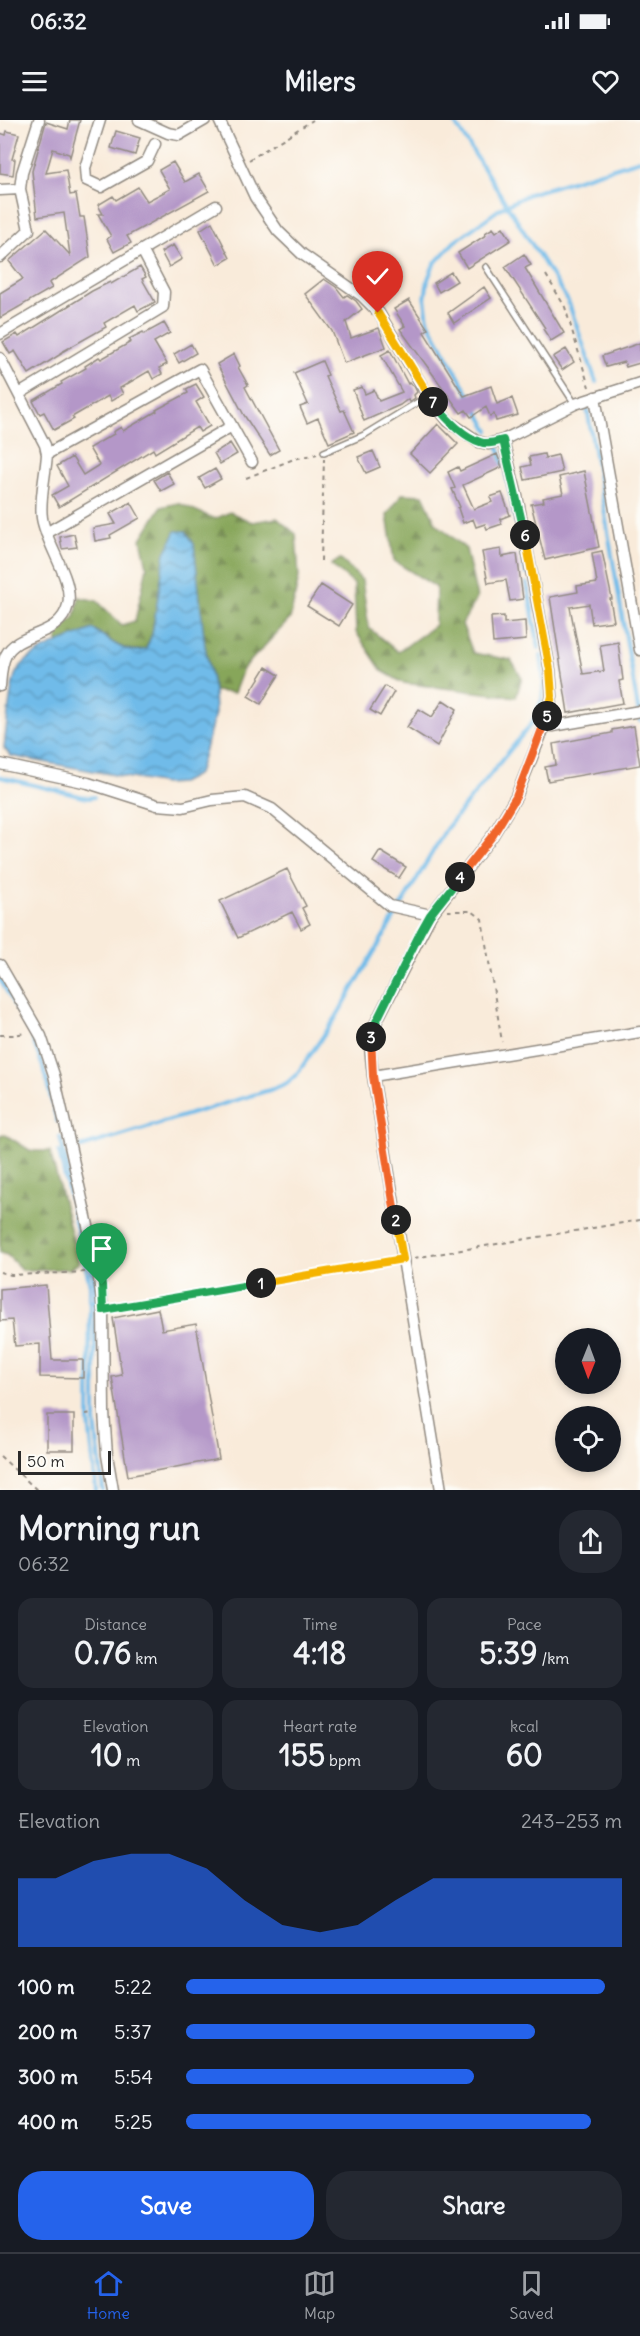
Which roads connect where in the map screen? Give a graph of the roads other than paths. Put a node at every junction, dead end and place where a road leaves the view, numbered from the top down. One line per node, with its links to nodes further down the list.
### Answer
1 (39, 120): 7 (street)
2 (100, 120): 6 (street)
3 (139, 120): 4 (street)
4 (206, 120)
5 (219, 120): 17 (street)
6 (155, 144)
7 (20, 189): 8 (street); 11 (street)
8 (0, 190)
9 (216, 206): 10 (street)
10 (142, 250): 13 (street); 16 (street)
11 (0, 256)
12 (486, 267): 19 (lane)
13 (0, 334)
14 (0, 358): 16 (street)
15 (640, 383): 18 (street)
16 (19, 394): 23 (street)
17 (428, 396): 21 (street); 22 (lane)
18 (595, 397): 19 (street); 26 (street)
19 (574, 404): 21 (street)
20 (232, 426): 23 (street); 24 (street); 25 (street)
21 (503, 440): 29 (street)
22 (324, 452)
23 (47, 454): 25 (street)
24 (252, 462)
25 (46, 533): 27 (street)
26 (640, 650)
27 (0, 686)
28 (637, 711): 29 (street)
29 (545, 724): 31 (street)
30 (0, 764): 31 (street)
31 (430, 915): 34 (street)
32 (0, 966): 35 (street)
33 (640, 1032): 34 (street)
34 (373, 1076): 36 (street)
35 (113, 1490)
36 (441, 1490)

